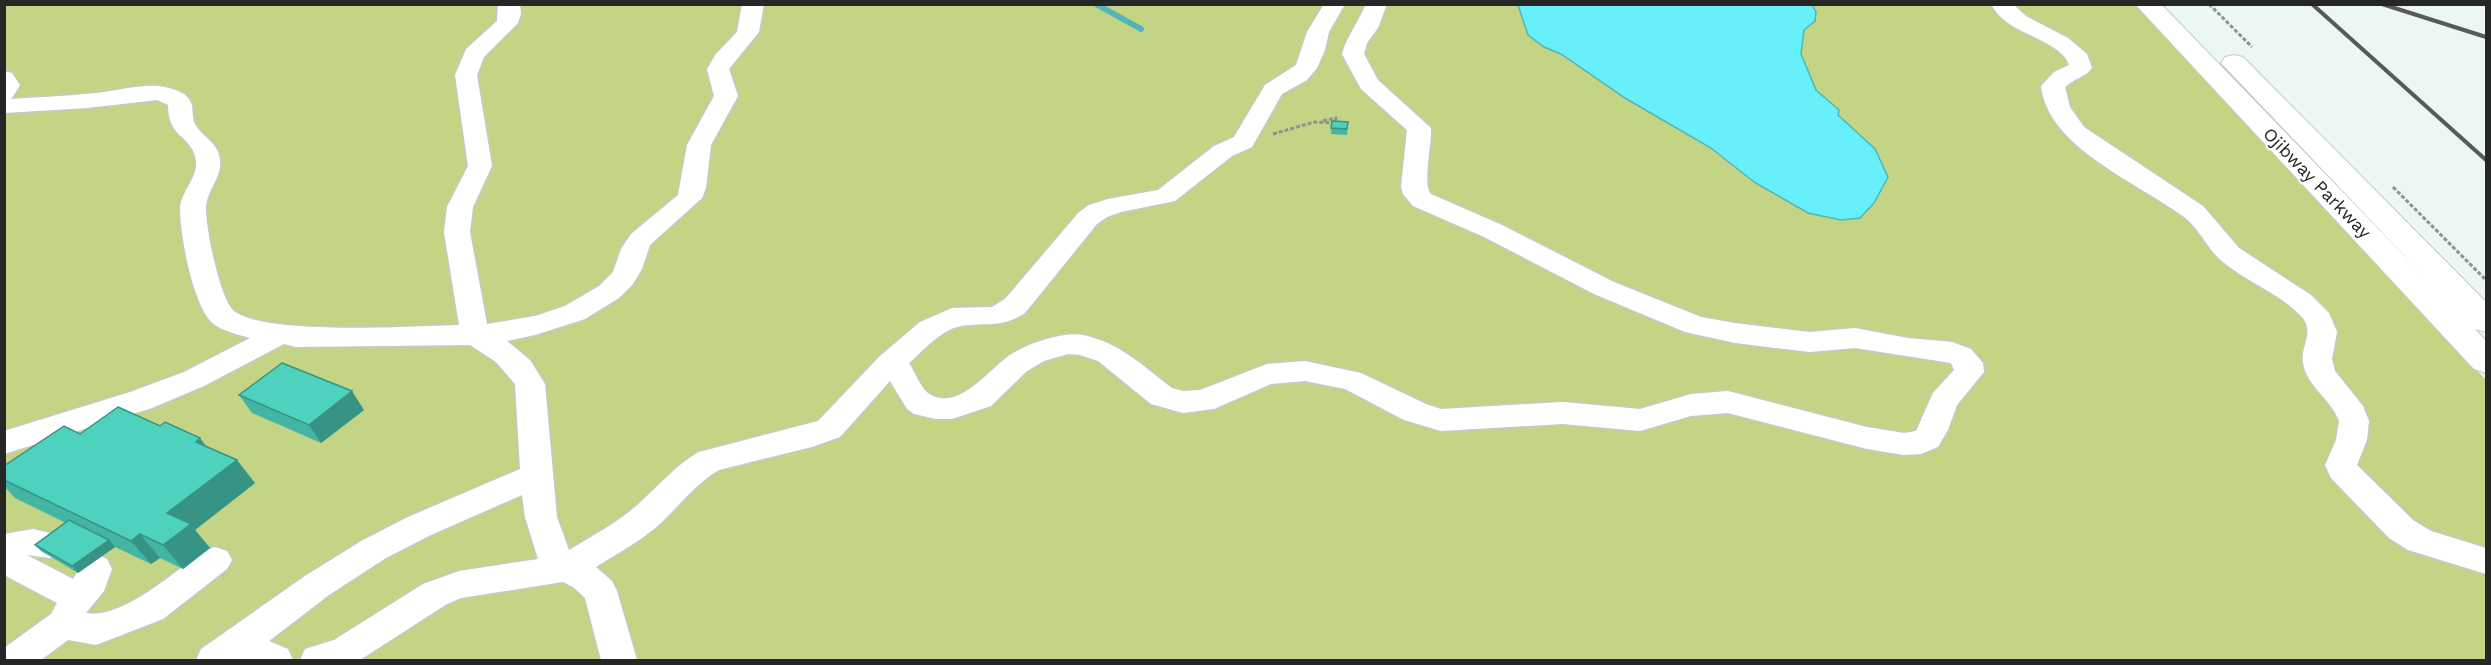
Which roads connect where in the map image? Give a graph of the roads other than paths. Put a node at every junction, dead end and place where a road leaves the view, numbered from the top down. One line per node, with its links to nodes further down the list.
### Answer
1 (509, 4): 14 (lane)
2 (753, 4): 14 (lane)
3 (1335, 4): 16 (lane)
4 (1377, 4): 16 (lane)
5 (2001, 4): 24 (lane)
6 (2147, 4): 15 (main road, Ojibway Parkway)
7 (2176, 4): 12 (main road, Ojibway Parkway)
8 (4, 78): 9 (lane)
9 (4, 93)
10 (4, 106): 11 (lane)
11 (224, 318): 13 (lane); 17 (lane)
12 (2487, 321)
13 (278, 335): 14 (lane); 17 (lane)
14 (475, 335): 19 (lane)
15 (2487, 361)
16 (890, 363): 26 (lane)
17 (194, 379): 18 (lane)
18 (4, 443)
19 (536, 476): 26 (lane); 28 (lane)
20 (50, 545): 21 (lane)
21 (4, 548)
22 (4, 560): 27 (lane)
23 (215, 560): 27 (lane)
24 (2487, 561)
25 (90, 565): 27 (lane)
26 (569, 568): 31 (lane); 32 (lane)
27 (70, 610): 29 (lane)
28 (227, 652): 30 (lane)
29 (15, 660)
30 (274, 660)
31 (318, 660)
32 (619, 660)

